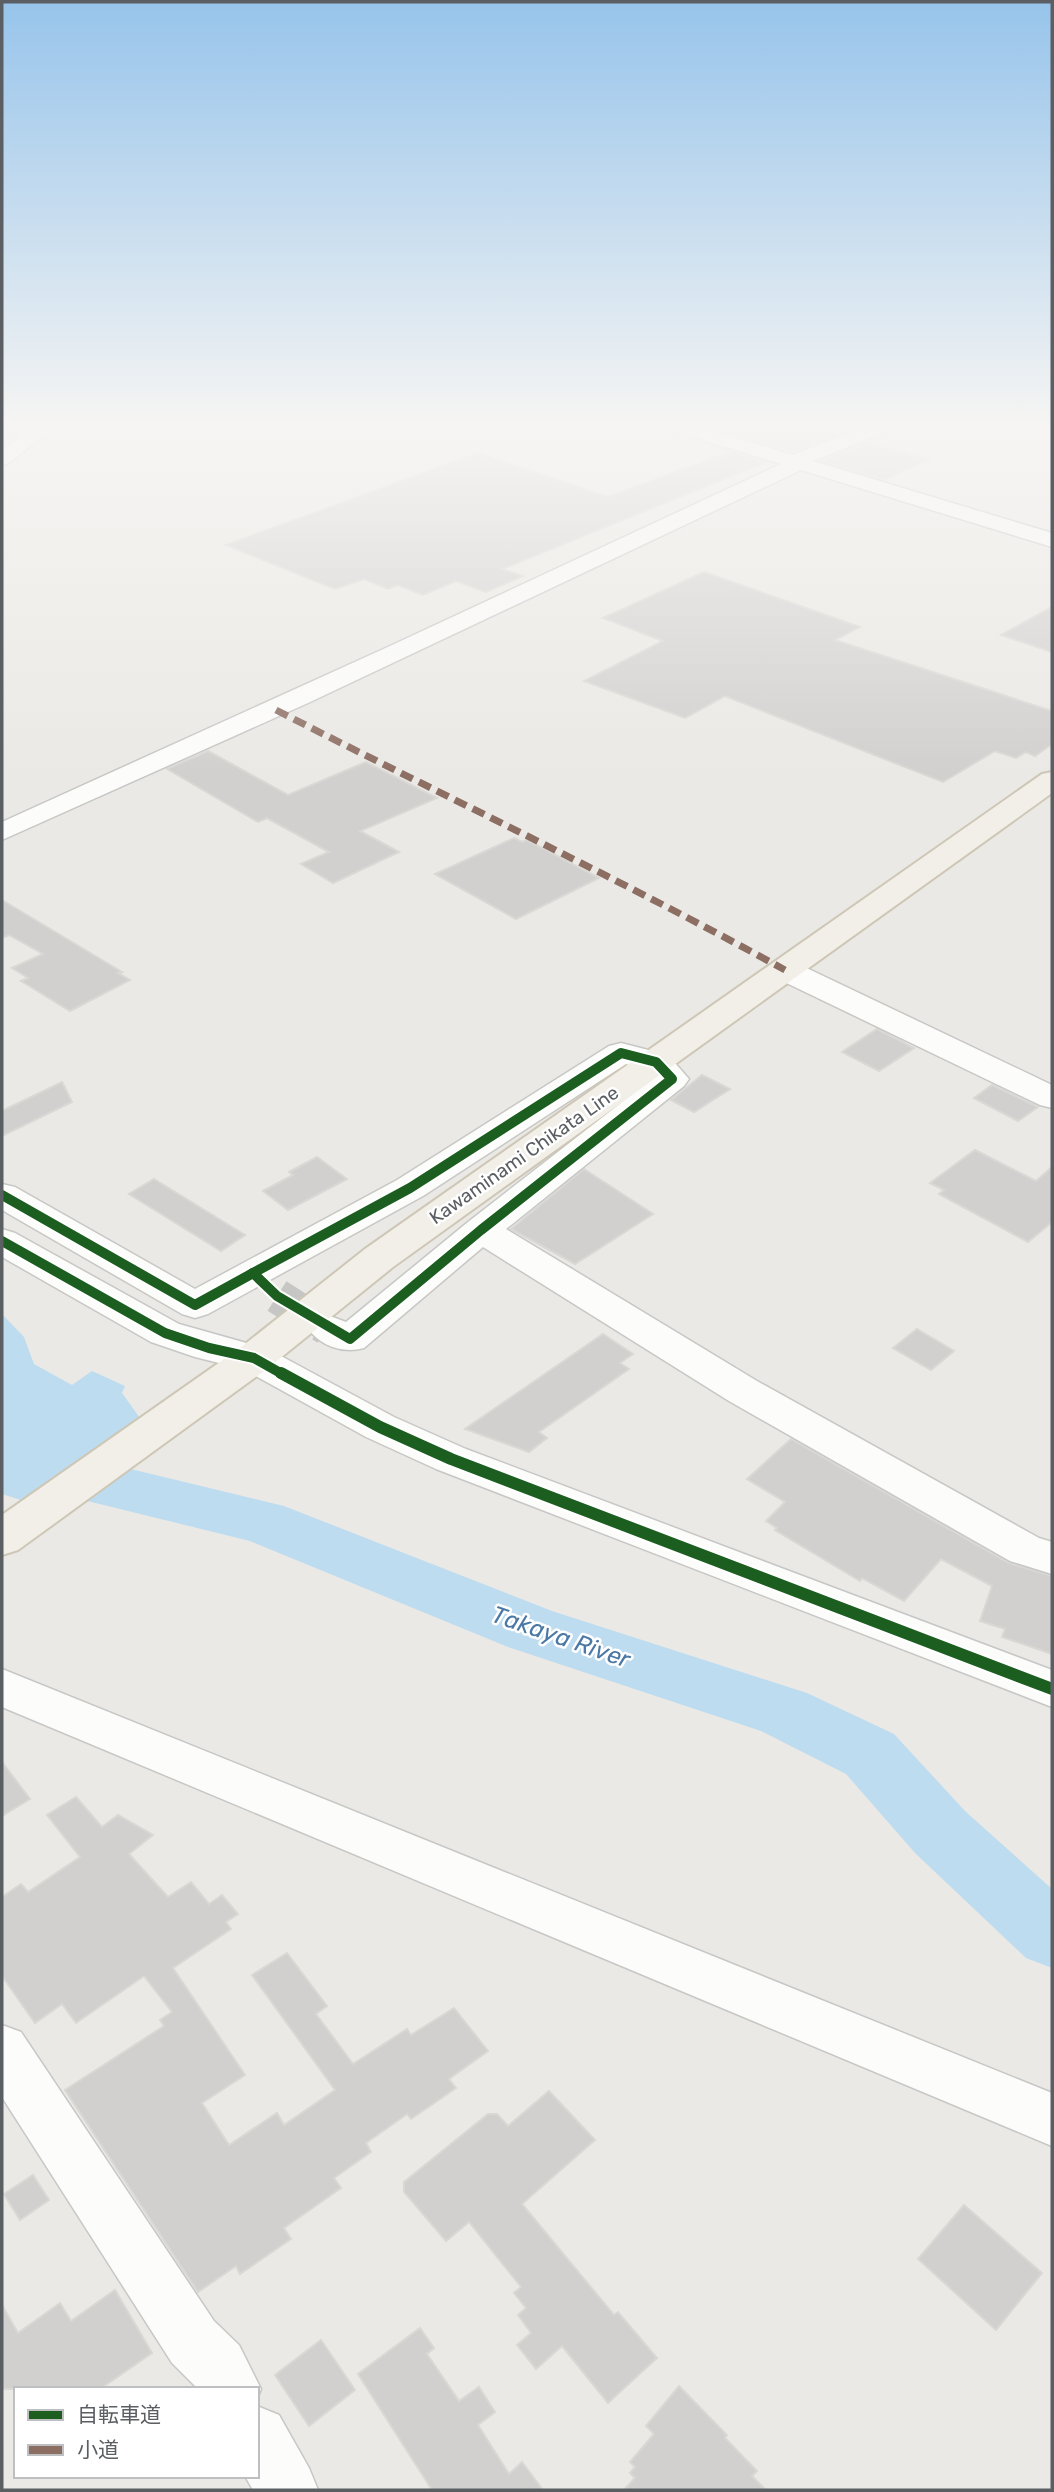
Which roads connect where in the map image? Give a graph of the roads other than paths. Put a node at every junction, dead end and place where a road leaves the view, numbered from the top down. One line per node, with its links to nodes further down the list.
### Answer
1 (631, 542): 3 (street)
2 (1052, 780): 4 (main road, Kawaminami Chikata Line)
3 (2, 832)
4 (785, 970): 5 (main road, Kawaminami Chikata Line); 6 (street)
5 (656, 1062): 7 (street); 8 (street); 11 (main road, Kawaminami Chikata Line)
6 (1052, 1098)
7 (2, 1195)
8 (481, 1230): 10 (street); 13 (street)
9 (2, 1241): 11 (street)
10 (327, 1328)
11 (240, 1368): 12 (main road, Kawaminami Chikata Line); 15 (street)
12 (2, 1538)
13 (1052, 1558)
14 (2, 1687): 17 (street)
15 (1052, 1689)
16 (2, 2050): 18 (street)
17 (1052, 2120)
18 (229, 2387)
19 (259, 2441): 20 (street)
20 (287, 2490)

